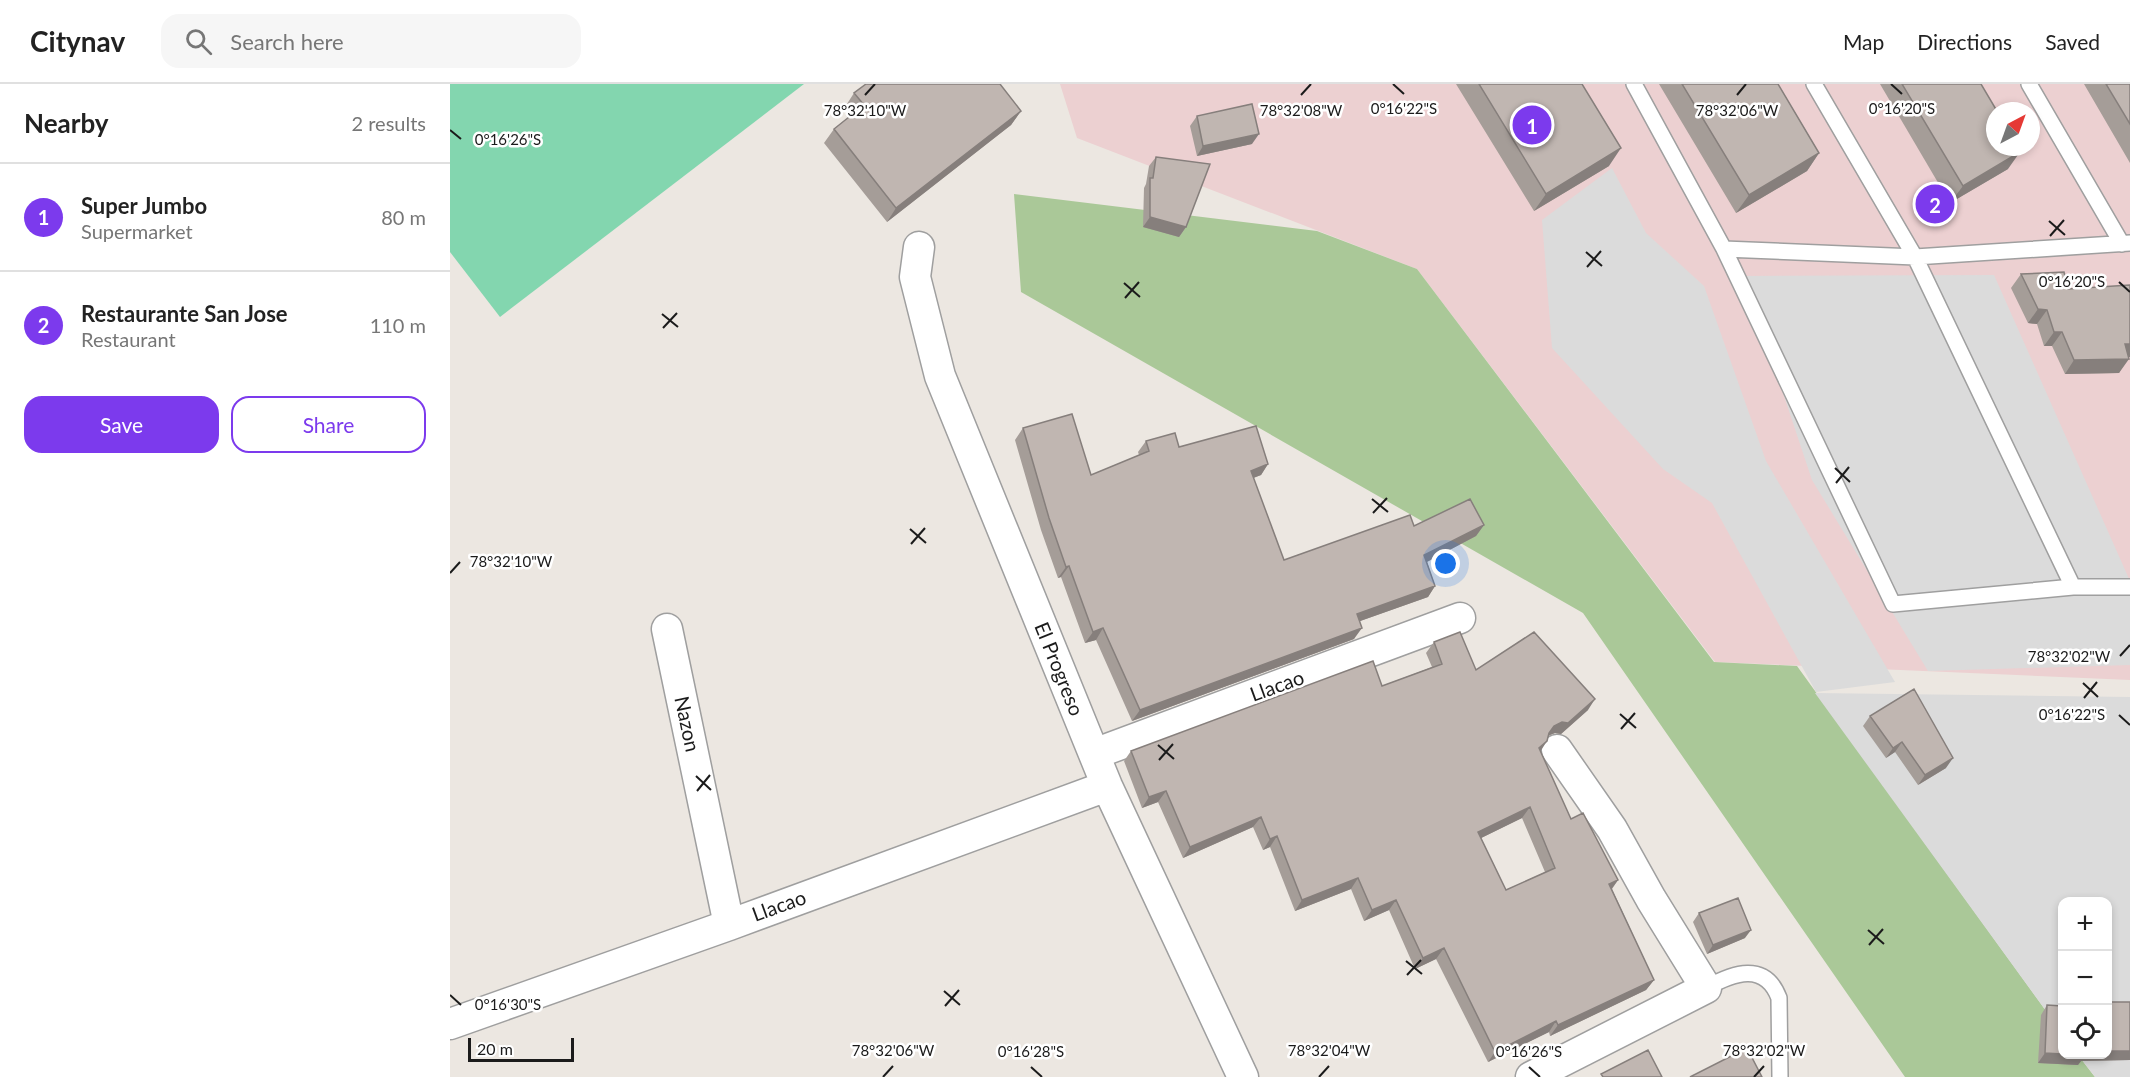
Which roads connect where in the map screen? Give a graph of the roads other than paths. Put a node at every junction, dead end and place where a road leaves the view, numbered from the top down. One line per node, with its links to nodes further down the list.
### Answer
1 (1634, 84): 6 (lane)
2 (1814, 84): 7 (lane)
3 (2029, 84): 4 (lane)
4 (2126, 244): 7 (lane)
5 (919, 247): 13 (street, El Progreso)
6 (1724, 249): 7 (lane); 8 (lane)
7 (1915, 257): 8 (lane)
8 (2073, 587): 9 (lane)
9 (2130, 587)
10 (1460, 618): 13 (street, Llacao)
11 (667, 629): 15 (street, Nazon)
12 (1557, 750): 16 (street)
13 (1095, 754): 14 (street, El Progreso)
14 (1107, 786): 15 (street, Llacao); 18 (street, El Progreso)
15 (729, 925): 17 (street, Llacao)
16 (1706, 988): 19 (street); 20 (lane)
17 (450, 1024)
18 (1243, 1077)
19 (1531, 1077)
20 (1779, 1077)

